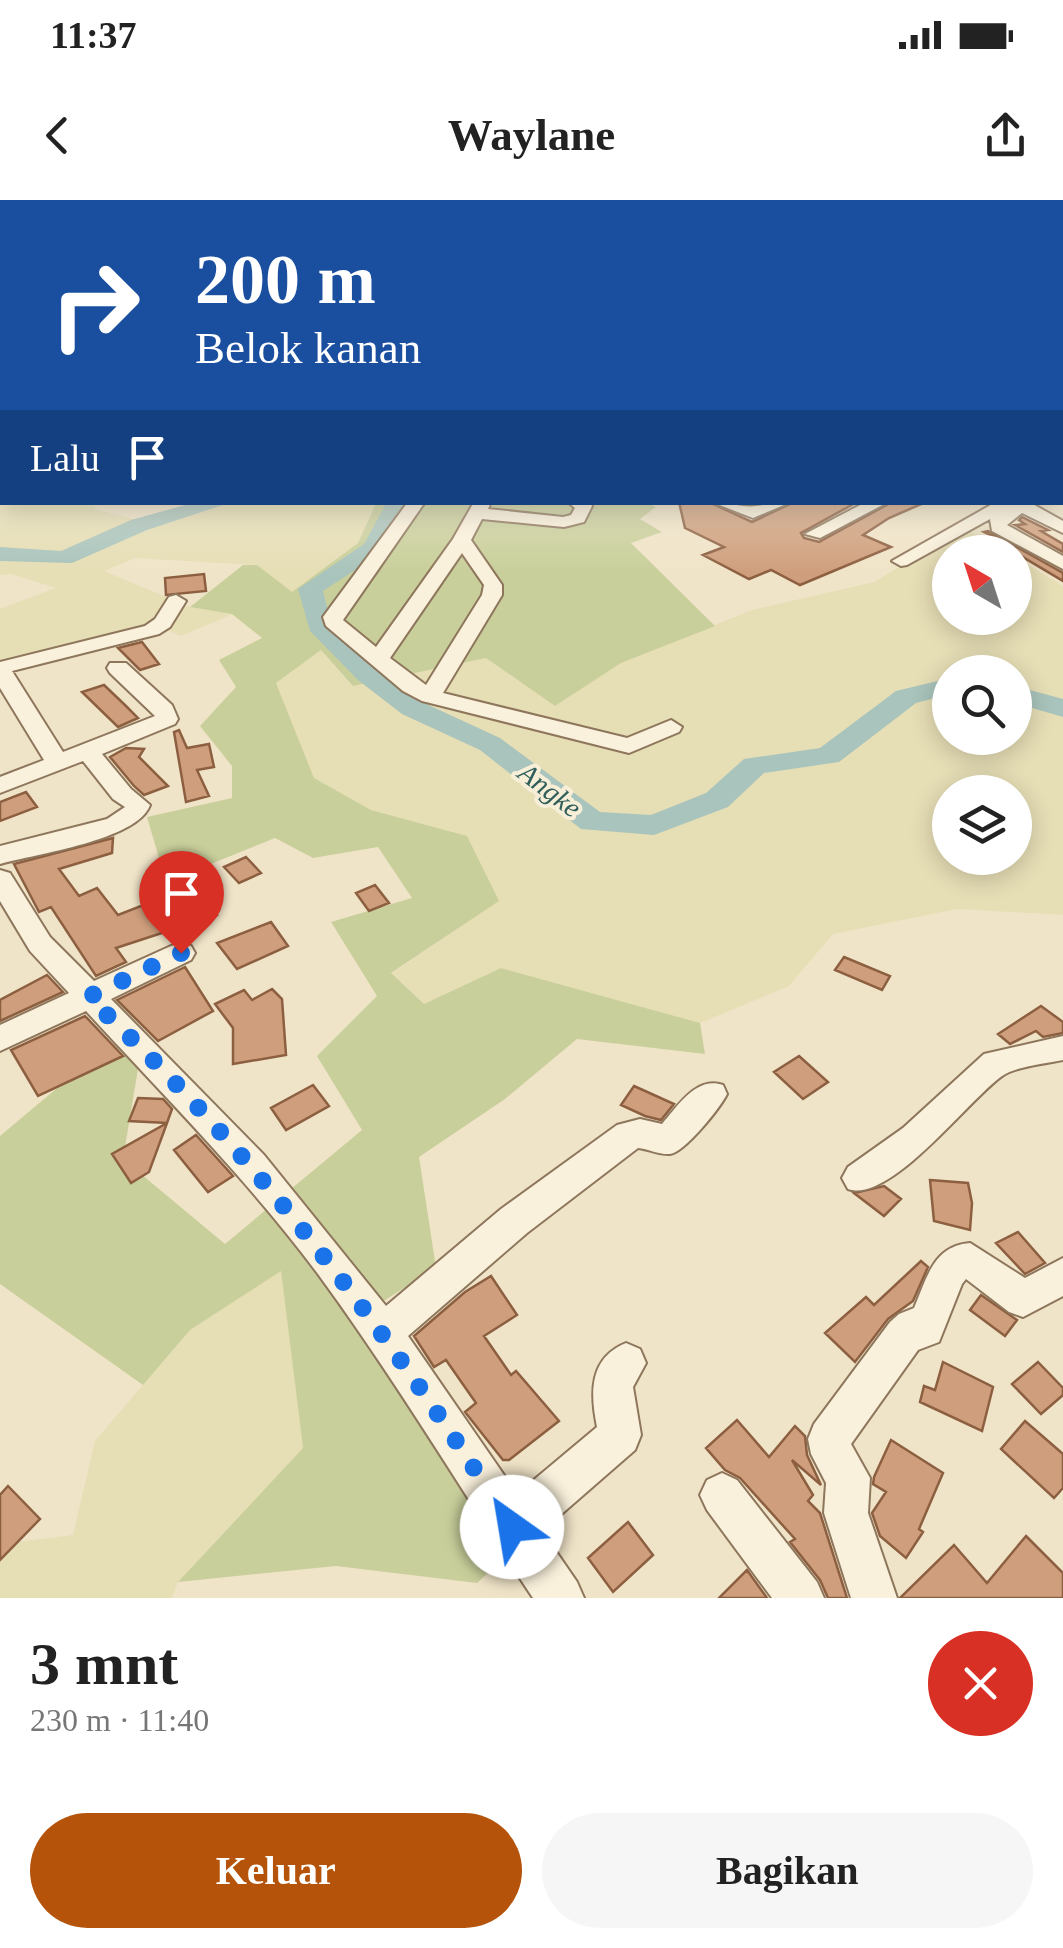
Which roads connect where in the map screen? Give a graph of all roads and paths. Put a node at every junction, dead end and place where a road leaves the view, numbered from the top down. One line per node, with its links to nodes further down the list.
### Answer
1 (415, 505): 18 (street)
2 (582, 505): 9 (street)
3 (729, 505): 4 (street)
4 (776, 505)
5 (874, 505): 11 (street)
6 (1018, 505): 13 (street)
7 (1019, 505): 15 (street)
8 (1022, 505): 10 (street)
9 (480, 508): 12 (street)
10 (1063, 528)
11 (814, 534)
12 (462, 540): 14 (street); 16 (street)
13 (901, 560)
14 (447, 562): 16 (street); 18 (street)
15 (1063, 563)
16 (478, 564): 21 (street)
17 (176, 602): 20 (street)
18 (380, 657): 21 (street)
19 (118, 668): 23 (street)
20 (0, 669): 24 (street)
21 (430, 696): 22 (street)
22 (671, 727)
23 (87, 750): 24 (street); 26 (street)
24 (57, 762): 25 (street)
25 (0, 786)
26 (0, 855)
27 (0, 878): 29 (street)
28 (181, 953): 29 (street)
29 (88, 997): 30 (street); 35 (street)
30 (0, 1039)
31 (1063, 1048): 33 (street)
32 (711, 1094): 35 (street)
33 (860, 1178)
34 (1063, 1276): 41 (street)
35 (383, 1334): 38 (street)
36 (626, 1363): 38 (street)
37 (722, 1495): 40 (street)
38 (512, 1527): 39 (street)
39 (561, 1598)
40 (801, 1598)
41 (874, 1598)

